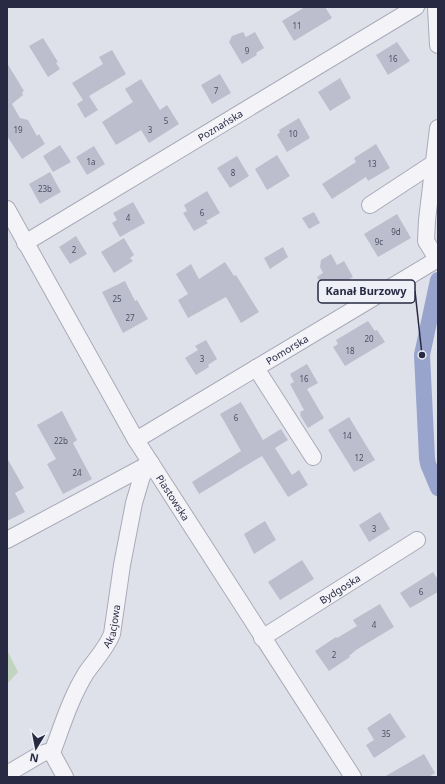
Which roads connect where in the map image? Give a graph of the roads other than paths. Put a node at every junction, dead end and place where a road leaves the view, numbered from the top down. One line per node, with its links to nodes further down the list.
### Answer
1 (416, 7): 8 (street, Poznańska)
2 (436, 7): 3 (street)
3 (438, 45)
4 (438, 128): 5 (street)
5 (434, 163): 6 (street); 9 (street)
6 (370, 205)
7 (7, 209): 8 (street, Piastowska)
8 (25, 243): 11 (street, Piastowska)
9 (438, 259): 10 (street, Pomorska)
10 (256, 368): 11 (street, Pomorska); 12 (street)
11 (136, 440): 13 (street, Piastowska)
12 (313, 457)
13 (151, 464): 14 (street); 16 (street, Piastowska); 17 (street, Akacjowa)
14 (7, 540)
15 (417, 540): 16 (street, Bydgoska)
16 (262, 638): 20 (street, Piastowska)
17 (52, 753): 18 (street); 19 (street)
18 (7, 774)
19 (65, 777)
20 (354, 777)

